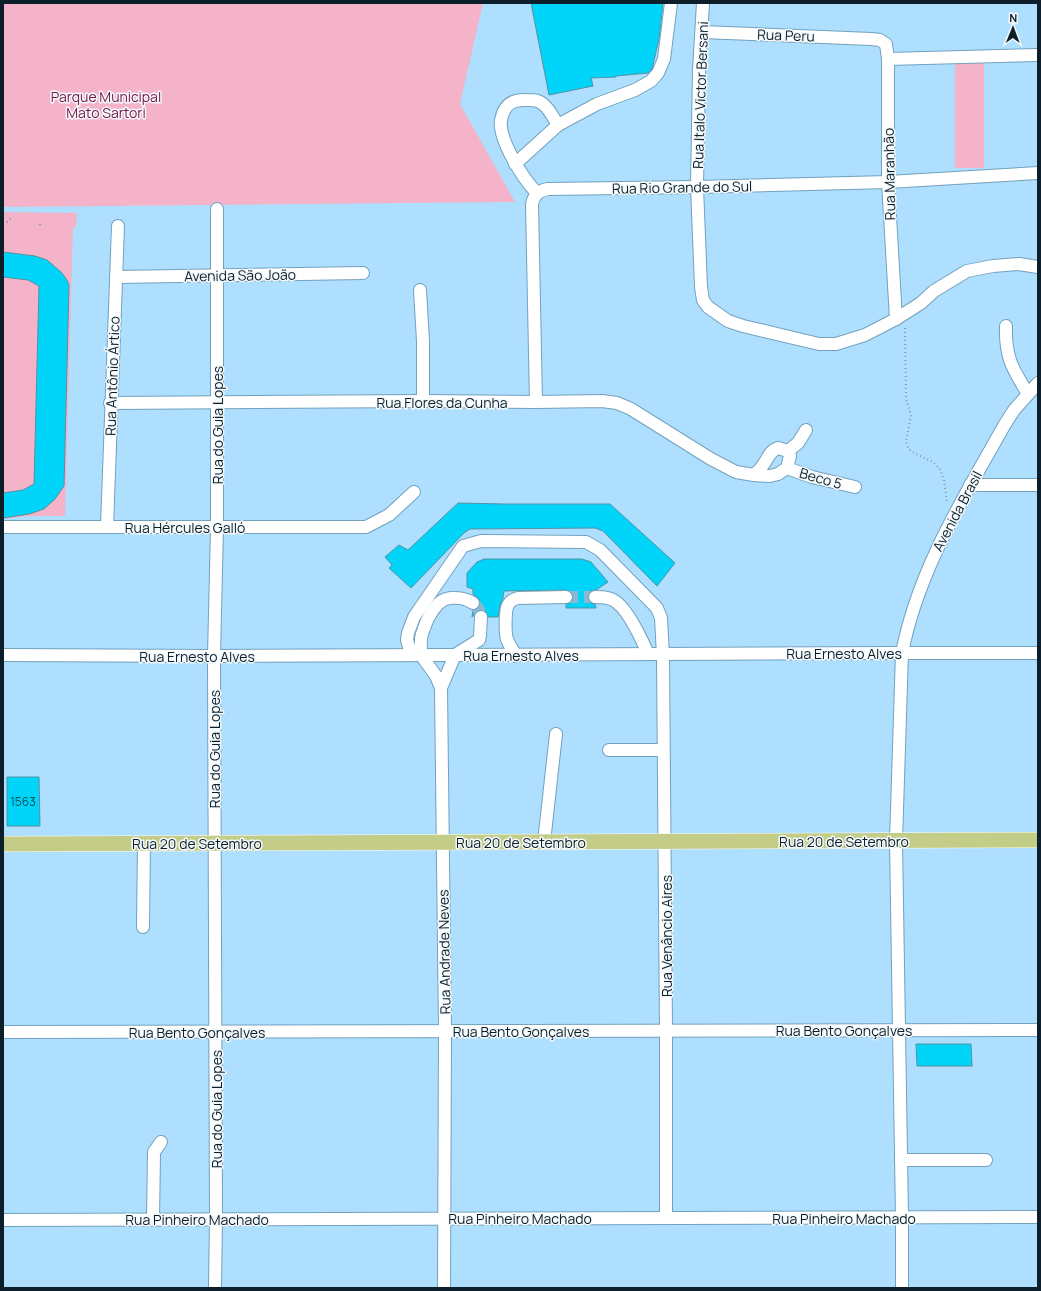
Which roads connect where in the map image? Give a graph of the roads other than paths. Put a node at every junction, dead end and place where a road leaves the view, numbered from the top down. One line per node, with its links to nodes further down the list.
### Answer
1 (671, 3): 7 (street)
2 (703, 3): 3 (street, Rua Italo Victor Bersani)
3 (702, 32): 4 (street, Rua Peru); 11 (street, Rua Italo Victor Bersani)
4 (871, 39): 6 (street, Rua Maranhão)
5 (1038, 56): 6 (street)
6 (888, 59): 10 (street, Rua Maranhão)
7 (558, 125): 8 (street); 8 (street)
8 (515, 164): 12 (street)
9 (1038, 173): 10 (street, Rua Rio Grande do Sul)
10 (888, 182): 11 (street, Rua Rio Grande do Sul); 20 (street, Rua Maranhão)
11 (697, 187): 12 (street, Rua Rio Grande do Sul); 20 (street, Rua Italo Victor Bersani)
12 (537, 193): 25 (street)
13 (217, 209): 17 (street, Rua do Guia Lopes)
14 (118, 226): 18 (street, Rua Antônio Ártico)
15 (1038, 267): 20 (street, Rua Italo Victor Bersani)
16 (363, 273): 17 (street, Avenida São João)
17 (216, 276): 18 (street, Avenida São João); 27 (street, Rua do Guia Lopes)
18 (116, 277): 26 (street, Rua Antônio Ártico)
19 (420, 290): 24 (street)
20 (900, 317)
21 (1006, 326): 23 (street)
22 (1038, 383): 23 (street, Avenida Brasil)
23 (1028, 394): 32 (street, Avenida Brasil)
24 (423, 401): 25 (street, Rua Flores da Cunha); 27 (street, Rua Flores da Cunha)
25 (536, 402): 31 (street, Rua Flores da Cunha)
26 (110, 403): 27 (street, Rua Flores da Cunha); 37 (street, Rua Antônio Ártico)
27 (217, 403): 38 (street, Rua do Guia Lopes)
28 (806, 430): 29 (street)
29 (788, 451): 30 (street); 31 (street)
30 (787, 468): 31 (street, Rua Flores da Cunha); 34 (street, Beco 5)
31 (754, 475)
32 (970, 485): 33 (street); 43 (street, Avenida Brasil)
33 (1038, 485)
34 (855, 487)
35 (414, 492): 38 (street, Rua Hércules Galló)
36 (3, 527): 37 (street, Rua Hércules Galló)
37 (107, 527): 38 (street, Rua Hércules Galló)
38 (217, 527): 50 (street, Rua do Guia Lopes)
39 (595, 597): 45 (street)
40 (566, 598): 51 (street)
41 (473, 603): 47 (street)
42 (480, 617): 48 (street)
43 (902, 653): 44 (street, Rua Ernesto Alves); 49 (street, Rua Ernesto Alves); 57 (street, Avenida Brasil)
44 (1038, 653)
45 (648, 654): 49 (street, Rua Ernesto Alves); 51 (street, Rua Ernesto Alves)
46 (3, 655): 50 (street, Rua Ernesto Alves)
47 (421, 655): 48 (street, Rua Ernesto Alves); 49 (street, Rua Venâncio Aires); 50 (street, Rua Ernesto Alves); 52 (street, Rua Andrade Neves)
48 (455, 655): 51 (street, Rua Ernesto Alves); 52 (street, Rua Andrade Neves)
49 (663, 655): 55 (street, Rua Venâncio Aires)
50 (214, 656): 62 (street, Rua do Guia Lopes)
51 (516, 656)
52 (441, 688): 58 (street, Rua Andrade Neves)
53 (556, 734): 59 (street)
54 (609, 750): 55 (street)
55 (663, 750): 60 (street, Rua Venâncio Aires)
56 (1038, 840): 57 (main road, Rua 20 de Setembro)
57 (896, 841): 60 (main road, Rua 20 de Setembro); 65 (street, Avenida Brasil)
58 (443, 842): 59 (main road, Rua 20 de Setembro); 62 (main road, Rua 20 de Setembro); 67 (street, Rua Andrade Neves)
59 (544, 842): 60 (main road, Rua 20 de Setembro)
60 (665, 842): 68 (street, Rua Venâncio Aires)
61 (144, 843): 62 (main road, Rua 20 de Setembro); 63 (main road, Rua 20 de Setembro); 64 (street)
62 (214, 843): 70 (street, Rua do Guia Lopes)
63 (3, 844)
64 (143, 927)
65 (899, 1030): 66 (street, Rua Bento Gonçalves); 68 (street, Rua Bento Gonçalves); 72 (street, Avenida Brasil)
66 (1038, 1030)
67 (445, 1031): 68 (street, Rua Bento Gonçalves); 70 (street, Rua Bento Gonçalves); 75 (street, Rua Andrade Neves)
68 (666, 1031): 76 (street, Rua Venâncio Aires)
69 (3, 1032): 70 (street, Rua Bento Gonçalves)
70 (215, 1032): 79 (street, Rua do Guia Lopes)
71 (161, 1142): 78 (street)
72 (901, 1160): 73 (street); 77 (street, Avenida Brasil)
73 (986, 1160)
74 (1038, 1217): 77 (street, Rua Pinheiro Machado)
75 (444, 1218): 76 (street, Rua Pinheiro Machado); 79 (street, Rua Pinheiro Machado); 82 (street, Rua Andrade Neves)
76 (666, 1218): 77 (street, Rua Pinheiro Machado)
77 (902, 1218): 83 (street, Avenida Brasil)
78 (152, 1219): 79 (street, Rua Pinheiro Machado); 80 (street, Rua Pinheiro Machado)
79 (216, 1219): 81 (street, Rua do Guia Lopes)
80 (3, 1220)
81 (215, 1288)
82 (444, 1288)
83 (902, 1288)

